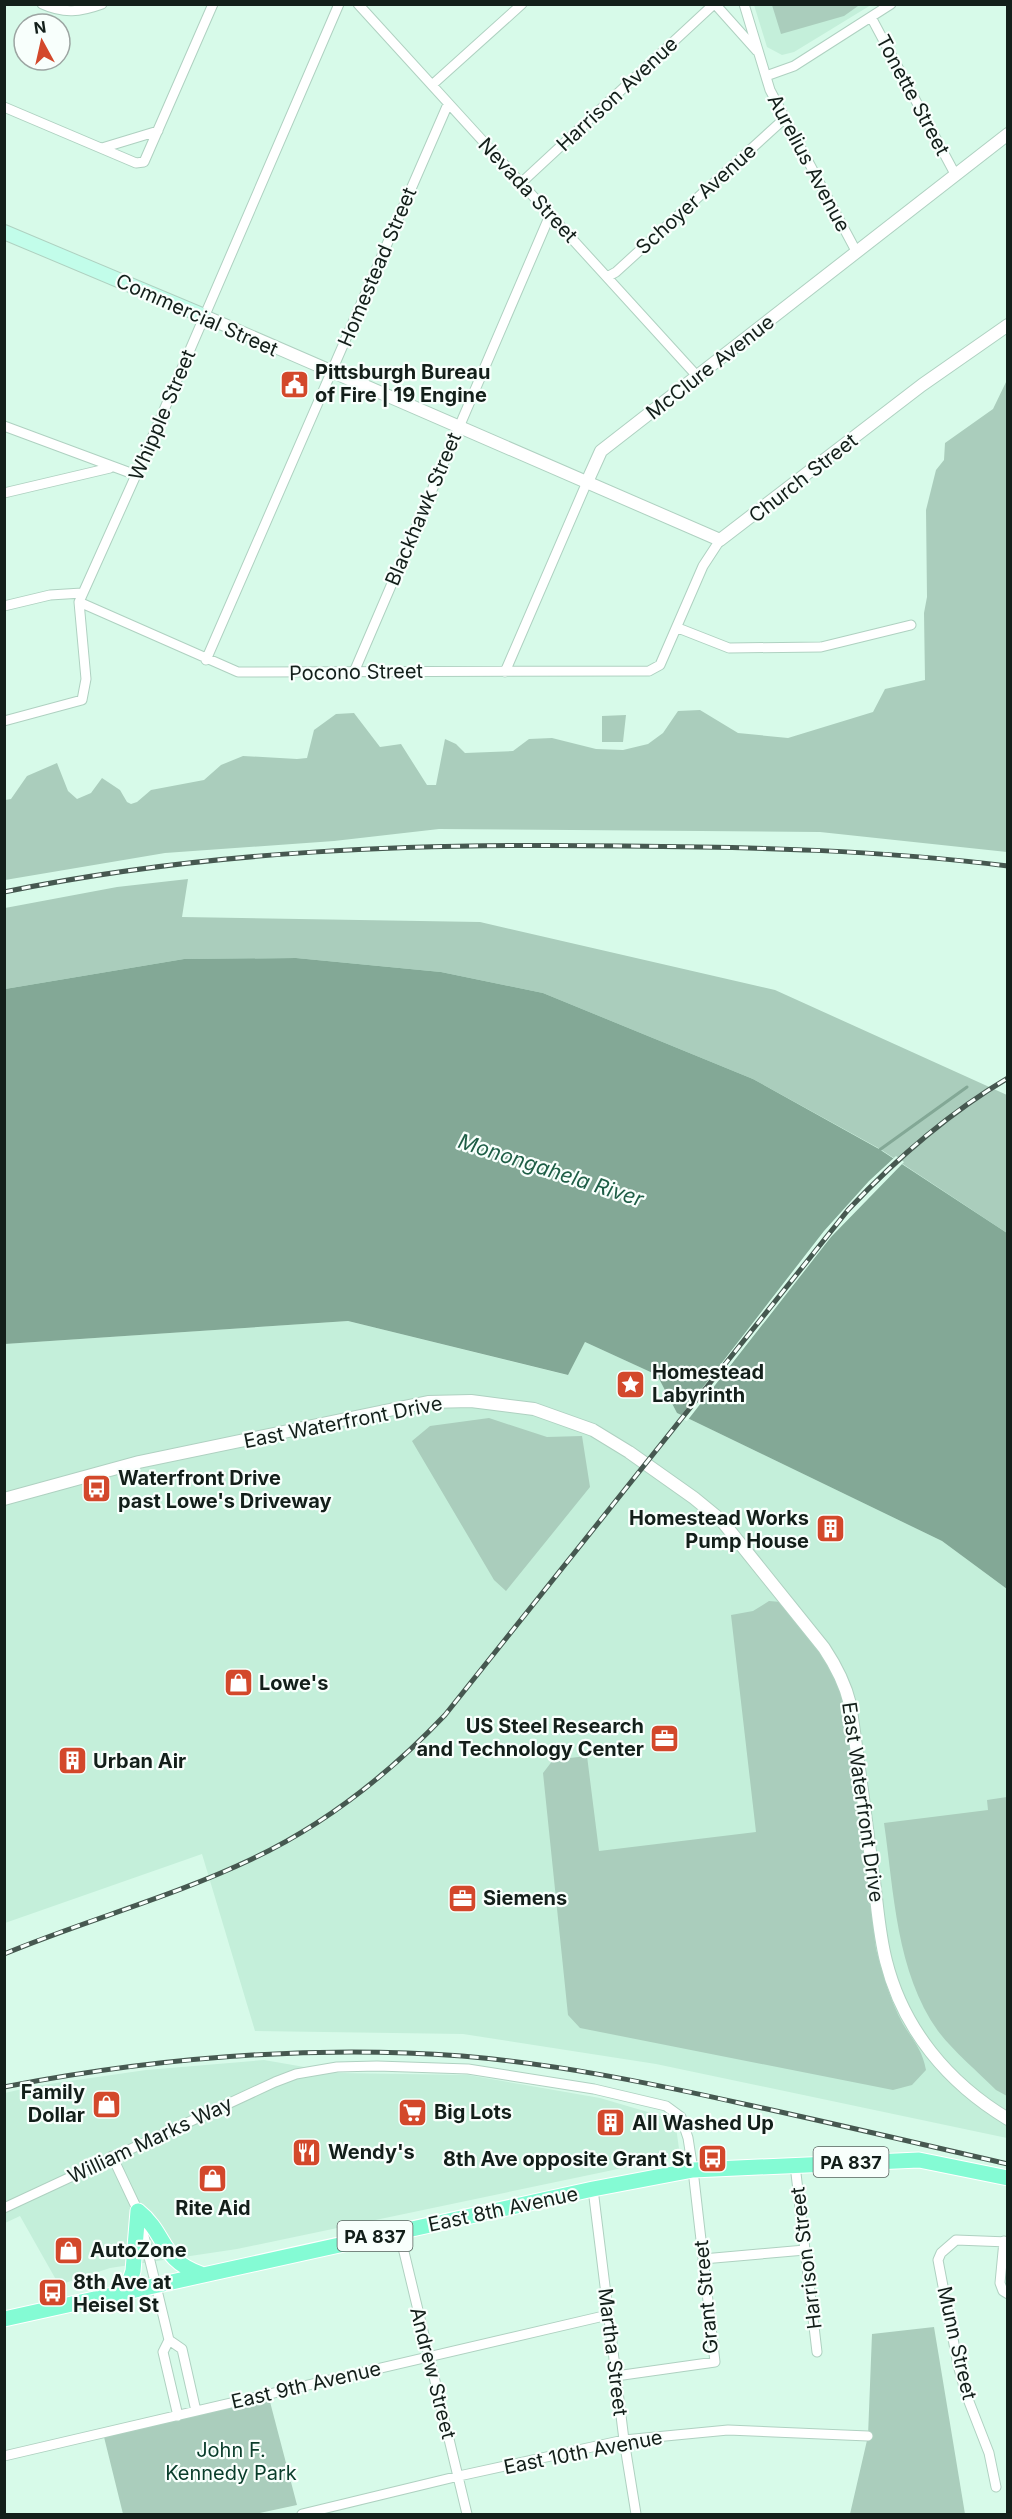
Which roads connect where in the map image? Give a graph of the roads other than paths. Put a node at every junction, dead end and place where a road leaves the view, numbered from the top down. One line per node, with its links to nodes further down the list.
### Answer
1 (42, 4): 2 (street)
2 (102, 4)
3 (213, 4): 17 (street)
4 (339, 4): 26 (street, Whipple Street)
5 (358, 4): 13 (street, Nevada Street)
6 (522, 4): 13 (street)
7 (715, 4): 11 (street); 21 (street, Harrison Avenue)
8 (744, 4): 11 (street, Aurelius Avenue)
9 (891, 4): 10 (street)
10 (871, 17): 12 (street); 20 (street, Tonette Street)
11 (758, 53): 12 (street, Aurelius Avenue)
12 (766, 76): 16 (street, Aurelius Avenue)
13 (432, 85): 14 (street, Nevada Street)
14 (448, 104): 21 (street, Nevada Street); 28 (street, Homestead Street)
15 (4, 107): 19 (street)
16 (784, 119): 24 (street, Aurelius Avenue); 25 (street, Schoyer Avenue)
17 (159, 131): 19 (street); 19 (street)
18 (1008, 134): 20 (street, McClure Avenue)
19 (102, 148)
20 (955, 174): 24 (street, McClure Avenue)
21 (520, 183): 22 (street, Nevada Street)
22 (550, 215): 25 (street, Nevada Street); 31 (street, Blackhawk Street)
23 (4, 232): 26 (main road, Commercial Street)
24 (856, 251): 29 (street, McClure Avenue)
25 (607, 277): 29 (street, Nevada Street)
26 (204, 316): 28 (street, Commercial Street); 33 (street, Whipple Street)
27 (1008, 325): 36 (street, Church Street)
28 (332, 373): 31 (street, Commercial Street); 41 (street, Homestead Street)
29 (697, 376): 34 (street, McClure Avenue)
30 (4, 426): 32 (street)
31 (458, 428): 34 (street, Commercial Street); 43 (street, Blackhawk Street)
32 (112, 468): 33 (street); 35 (street)
33 (136, 475): 37 (street, Whipple Street)
34 (587, 482): 36 (street, Commercial Street); 44 (street, McClure Avenue)
35 (4, 493)
36 (720, 540): 40 (street, Church Street)
37 (80, 597): 38 (street, Pocono Street); 41 (street, Pocono Street); 45 (street)
38 (4, 606)
39 (911, 625): 40 (street)
40 (678, 628): 42 (street, Church Street)
41 (206, 660): 43 (street, Pocono Street)
42 (649, 671): 44 (street, Pocono Street)
43 (354, 672): 44 (street, Pocono Street)
44 (505, 672)
45 (4, 721)
46 (4, 1499): 47 (street, East Waterfront Drive)
47 (1008, 2119)
48 (112, 2156): 50 (street, William Marks Way); 53 (street, William Marks Way); 54 (street)
49 (795, 2165): 50 (main road, East 8th Avenue / PA 837); 51 (main road, East 8th Avenue / PA 837); 57 (street, Harrison Street)
50 (693, 2170): 52 (main road, East 8th Avenue / PA 837); 58 (street, Grant Street)
51 (1008, 2178)
52 (594, 2189): 55 (main road, East 8th Avenue / PA 837); 63 (street, Martha Street)
53 (4, 2208)
54 (138, 2211): 59 (main road); 60 (street); 61 (main road)
55 (399, 2231): 59 (main road, East 8th Avenue / PA 837); 67 (street, Andrew Street)
56 (1006, 2241): 62 (street); 75 (street, Munn Street)
57 (805, 2250): 58 (street); 66 (street, Harrison Street)
58 (704, 2259): 68 (street, Grant Street)
59 (202, 2274): 60 (main road, East 8th Avenue / PA 837)
60 (156, 2284): 61 (main road, East 8th Avenue / PA 837); 65 (street)
61 (118, 2293): 64 (main road, East 8th Avenue / PA 837)
62 (1008, 2294)
63 (608, 2314): 67 (street, East 9th Avenue); 68 (street, Martha Street)
64 (4, 2319)
65 (170, 2340): 69 (street); 70 (street)
66 (817, 2352)
67 (429, 2356): 69 (street, East 9th Avenue); 74 (street, Andrew Street)
68 (616, 2376): 72 (street, Martha Street)
69 (196, 2411): 70 (street, East 9th Avenue)
70 (178, 2416): 73 (street, East 9th Avenue)
71 (868, 2436): 72 (street, East 10th Avenue)
72 (624, 2440): 74 (street, East 10th Avenue); 78 (street, Martha Street)
73 (4, 2456)
74 (459, 2476): 76 (street, East 10th Avenue); 77 (street, Andrew Street)
75 (996, 2487)
76 (302, 2514)
77 (468, 2514)
78 (636, 2514)

